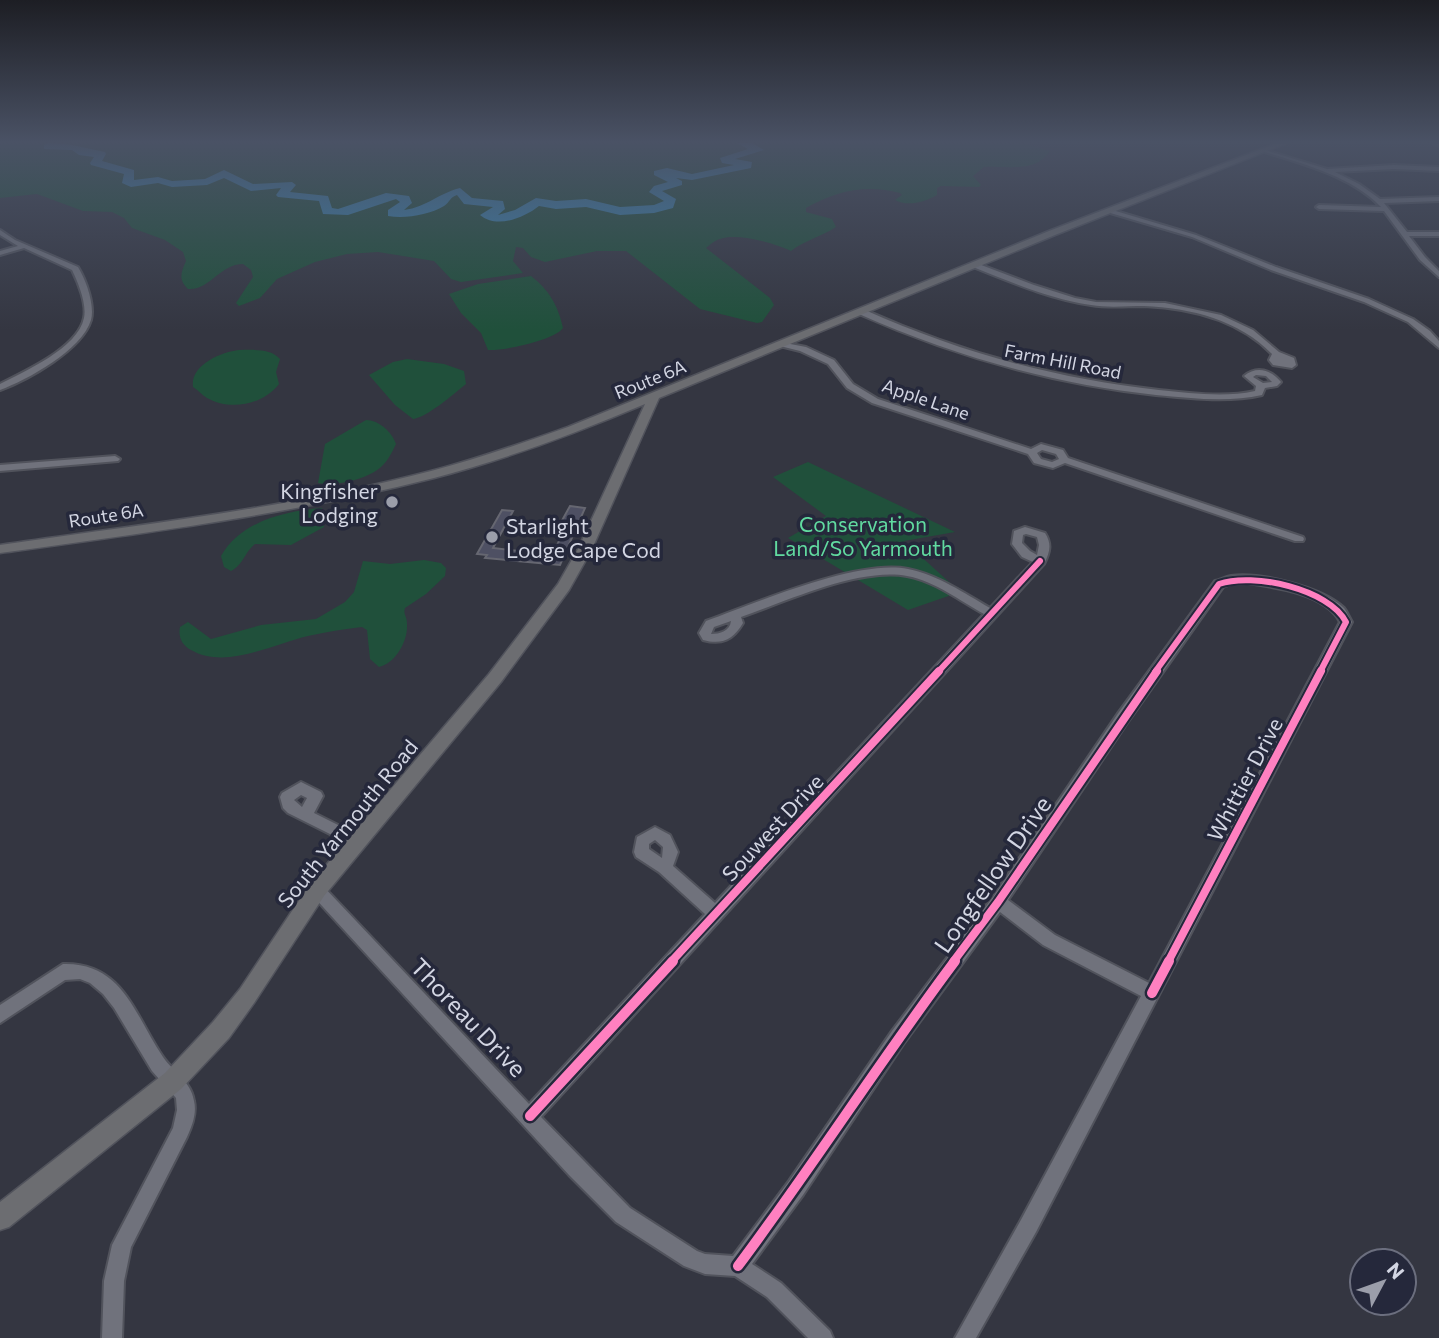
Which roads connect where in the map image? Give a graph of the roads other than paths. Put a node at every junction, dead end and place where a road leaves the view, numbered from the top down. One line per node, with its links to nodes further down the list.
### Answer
1 (1124, 205): 5 (main road, Route 6A)
2 (1383, 205): 4 (street)
3 (1319, 207): 4 (street)
4 (1387, 209): 7 (street)
5 (1109, 211): 11 (main road, Route 6A); 15 (street)
6 (1, 232): 9 (street)
7 (1405, 234): 8 (street); 12 (street)
8 (1439, 234)
9 (24, 246): 10 (street); 18 (street)
10 (0, 253)
11 (976, 265): 13 (main road, Route 6A); 16 (street)
12 (1439, 275)
13 (862, 312): 14 (main road, Route 6A); 17 (street, Farm Hill Road)
14 (783, 344): 19 (main road, Route 6A); 20 (street, Apple Lane)
15 (1439, 346)
16 (1276, 354)
17 (1261, 385)
18 (0, 387)
19 (654, 397): 25 (main road, Route 6A); 31 (main road, South Yarmouth Road)
20 (1032, 452): 22 (street, Apple Lane); 22 (street, Apple Lane)
21 (115, 459): 23 (street)
22 (1064, 460): 24 (street, Apple Lane)
23 (0, 468)
24 (1299, 539)
25 (0, 549)
26 (1040, 561): 28 (street, Souwest Drive)
27 (1314, 594): 34 (street, Longfellow Drive); 36 (street, Whittier Drive)
28 (993, 614): 29 (street); 35 (street, Souwest Drive)
29 (735, 615)
30 (305, 814): 31 (street)
31 (357, 841): 33 (main road, South Yarmouth Road)
32 (664, 867): 35 (street)
33 (317, 890): 38 (main road, South Yarmouth Road); 39 (street, Thoreau Drive)
34 (998, 902): 36 (street); 41 (street, Longfellow Drive)
35 (715, 913): 39 (street, Souwest Drive)
36 (1152, 993): 44 (street, Whittier Drive)
37 (0, 1015): 38 (street)
38 (173, 1081): 40 (main road, South Yarmouth Road); 42 (street)
39 (530, 1116): 41 (street, Thoreau Drive)
40 (0, 1218)
41 (738, 1266): 43 (street, Thoreau Drive)
42 (112, 1338)
43 (823, 1338)
44 (965, 1338)

